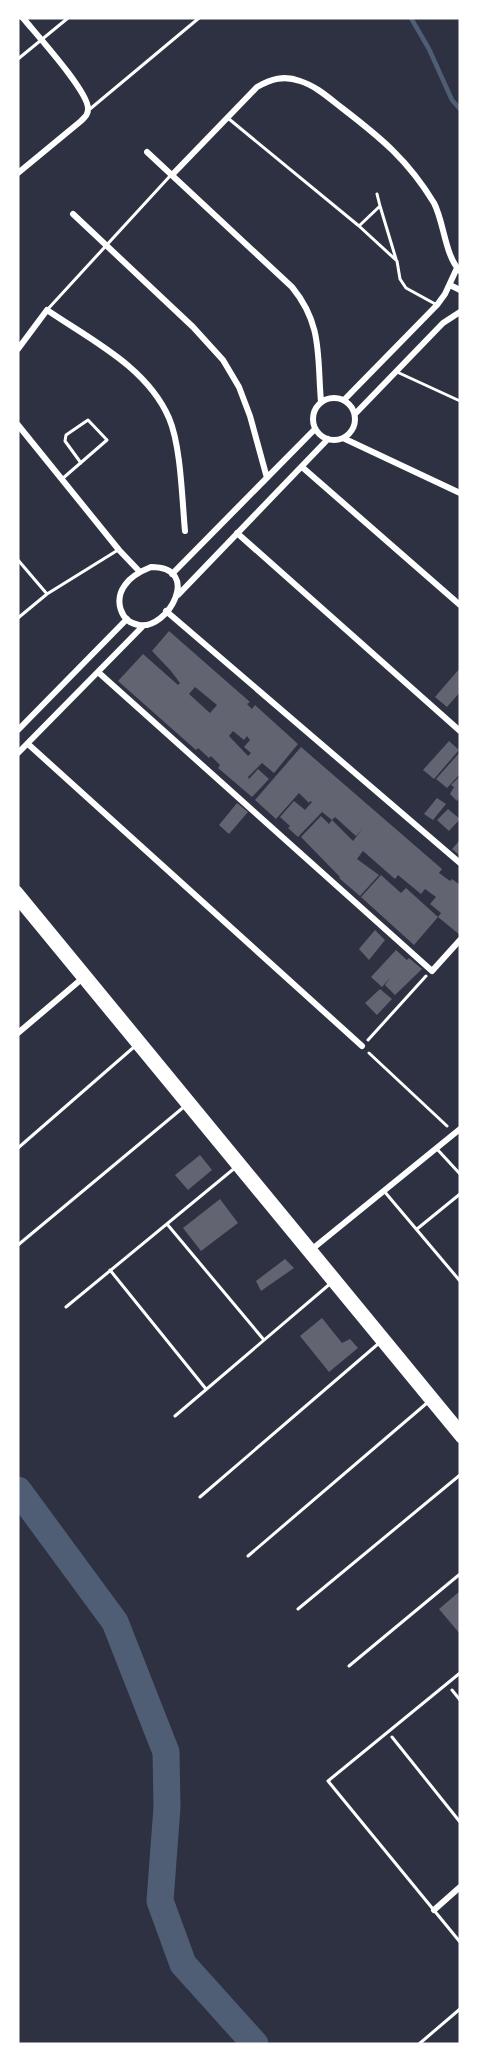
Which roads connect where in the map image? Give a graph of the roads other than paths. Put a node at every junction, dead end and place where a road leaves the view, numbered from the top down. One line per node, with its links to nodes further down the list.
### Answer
1 (23, 18): 4 (street)
2 (68, 18): 4 (lane)
3 (199, 18): 6 (lane)
4 (42, 40): 5 (lane); 6 (street)
5 (18, 59)
6 (88, 110): 9 (street)
7 (227, 118): 10 (street); 14 (lane); 17 (street)
8 (147, 152): 10 (street)
9 (18, 173)
10 (172, 175): 15 (lane); 27 (street)
11 (377, 194): 12 (lane)
12 (380, 206): 14 (lane); 16 (lane)
13 (73, 214): 15 (street)
14 (359, 226): 16 (lane)
15 (107, 246): 21 (lane); 35 (street)
16 (397, 261): 20 (lane)
17 (458, 269): 18 (street)
18 (450, 285): 19 (street); 20 (street)
19 (460, 290)
20 (437, 305): 25 (street)
21 (47, 310): 23 (street); 38 (street)
22 (460, 312): 24 (street)
23 (18, 349)
24 (395, 371): 26 (lane); 28 (street)
25 (344, 400): 27 (street); 28 (street)
26 (460, 401)
27 (321, 402): 30 (street)
28 (355, 414): 31 (street)
29 (18, 425): 36 (street)
30 (315, 429): 32 (street); 35 (street)
31 (343, 438): 32 (street); 37 (street)
32 (328, 439): 34 (street)
33 (81, 463): 33 (lane); 36 (lane)
34 (302, 467): 39 (street); 46 (street)
35 (267, 478): 43 (street)
36 (62, 479): 40 (street)
37 (460, 493)
38 (185, 531)
39 (237, 533): 45 (street); 53 (street)
40 (119, 550): 42 (street); 44 (lane)
41 (18, 560): 44 (lane)
42 (140, 572): 43 (street); 49 (street)
43 (172, 574): 45 (street)
44 (47, 594): 48 (lane)
45 (178, 595): 47 (street)
46 (460, 605)
47 (166, 611): 50 (street); 56 (street)
48 (18, 618)
49 (127, 619): 50 (street); 52 (street)
50 (143, 626): 51 (street)
51 (98, 672): 54 (street); 59 (street)
52 (18, 730)
53 (460, 731)
54 (28, 744): 55 (street); 63 (street)
55 (18, 753)
56 (460, 863)
57 (18, 890): 60 (main road)
58 (18, 902): 60 (main road)
59 (460, 940)
60 (84, 977): 61 (street); 62 (main road); 75 (main road)
61 (18, 1033)
62 (136, 1046): 64 (main road); 66 (lane)
63 (362, 1046)
64 (185, 1106): 68 (main road); 74 (lane)
65 (457, 1131): 67 (street)
66 (18, 1148)
67 (436, 1148): 69 (lane); 70 (street)
68 (236, 1167): 72 (lane); 75 (main road)
69 (460, 1174)
70 (384, 1191): 73 (lane); 75 (street)
71 (460, 1194): 73 (lane)
72 (166, 1224): 76 (lane); 80 (lane)
73 (417, 1229): 77 (lane)
74 (18, 1245)
75 (310, 1251): 78 (main road); 85 (main road)
76 (110, 1270): 79 (lane); 82 (lane)
77 (460, 1281)
78 (331, 1283): 80 (lane); 81 (main road)
79 (66, 1307)
80 (264, 1340): 82 (lane)
81 (380, 1342): 83 (main road); 88 (lane)
82 (206, 1389): 84 (lane)
83 (429, 1401): 86 (main road); 89 (lane)
84 (175, 1416)
85 (460, 1428)
86 (460, 1439)
87 (460, 1475): 91 (lane)
88 (200, 1497)
89 (248, 1556)
90 (460, 1574): 92 (lane)
91 (298, 1609)
92 (349, 1666)
93 (460, 1673): 95 (lane)
94 (460, 1887): 95 (street)
95 (434, 1910): 96 (lane)
96 (460, 1942)
97 (460, 2009): 98 (lane)
98 (418, 2044)

